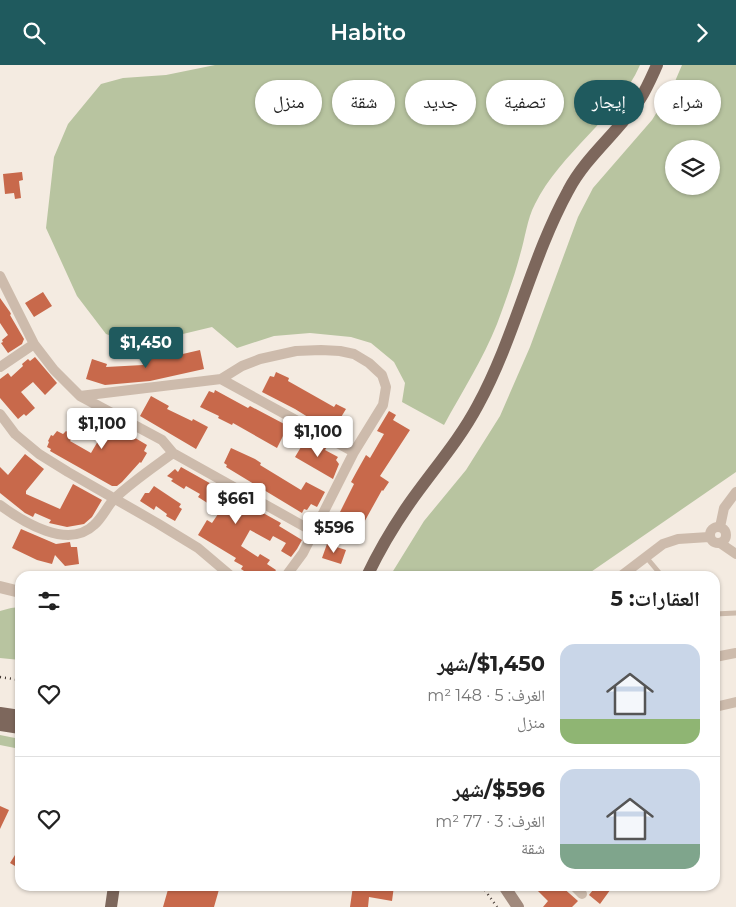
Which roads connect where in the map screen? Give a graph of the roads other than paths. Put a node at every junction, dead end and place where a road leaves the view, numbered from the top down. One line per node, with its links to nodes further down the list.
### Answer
1 (657, 65): 21 (main road)
2 (0, 276): 3 (street)
3 (34, 344): 4 (street); 6 (street)
4 (0, 367)
5 (221, 379): 6 (street); 8 (street); 8 (street)
6 (80, 395): 9 (street)
7 (0, 414): 11 (street)
8 (354, 452): 14 (street)
9 (173, 453): 11 (street); 14 (street)
10 (736, 492): 13 (street)
11 (114, 499): 12 (street); 19 (street)
12 (0, 505)
13 (720, 527): 15 (street); 16 (street)
14 (314, 531): 20 (street)
15 (709, 537): 16 (street); 18 (street)
16 (727, 538): 17 (street)
17 (736, 554)
18 (646, 557): 22 (street); 23 (lane)
19 (224, 571)
20 (290, 571)
21 (370, 571)
22 (628, 571)
23 (658, 571)
24 (0, 587): 25 (street)
25 (15, 591)
26 (736, 613): 27 (lane)
27 (720, 614)
28 (736, 653): 29 (street)
29 (720, 656)
30 (736, 702): 31 (street)
31 (720, 706)
32 (0, 713): 33 (main road)
33 (15, 715)
34 (0, 725): 35 (main road)
35 (15, 727)
36 (113, 891): 40 (main road)
37 (507, 891): 41 (main road)
38 (579, 891): 39 (street)
39 (582, 894)
40 (111, 907)
41 (518, 907)

